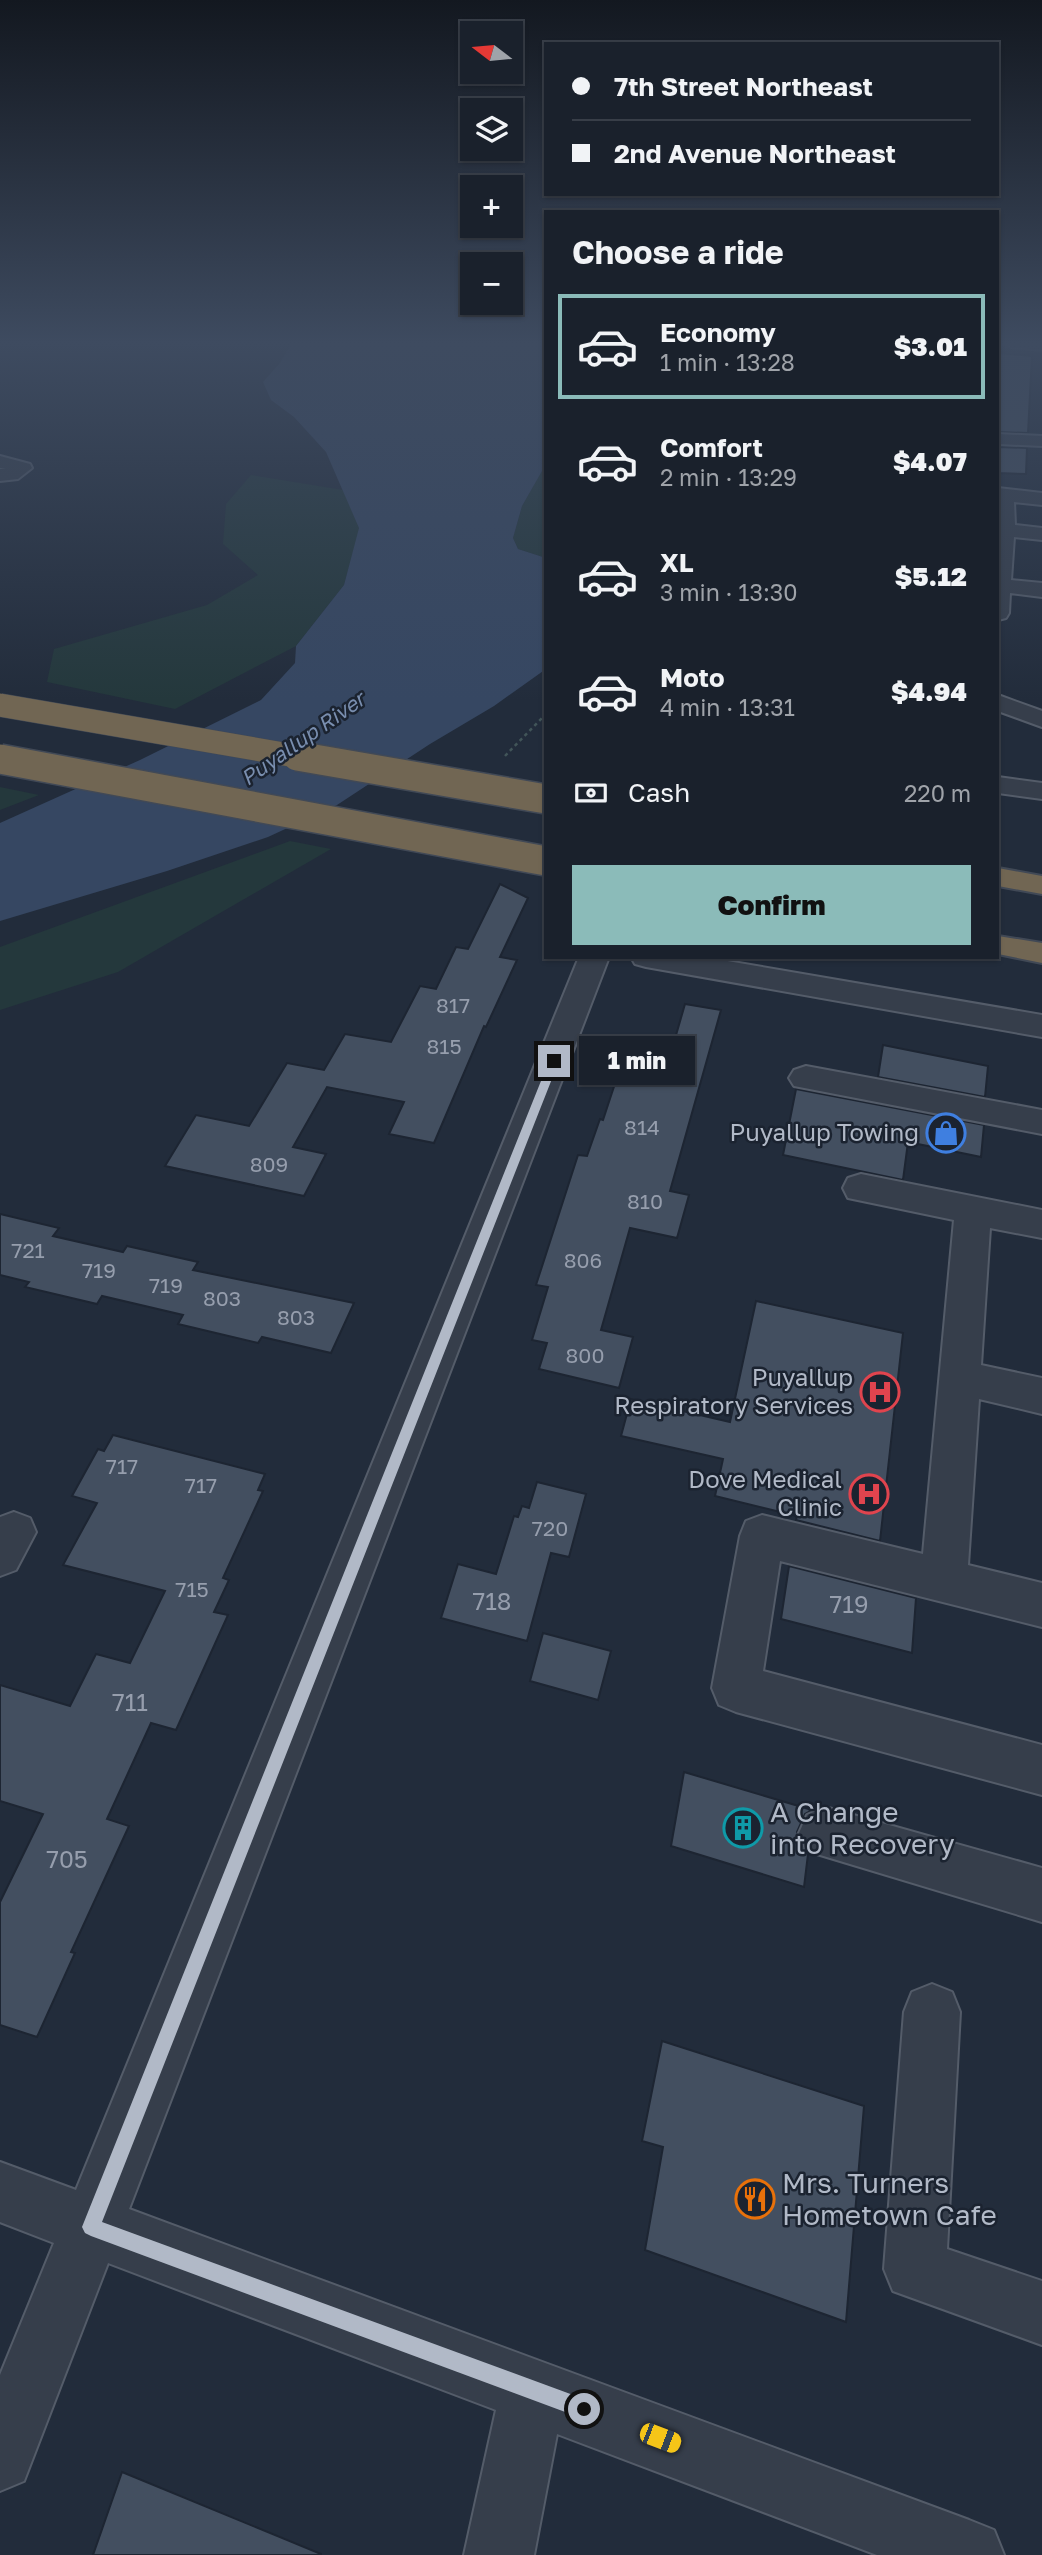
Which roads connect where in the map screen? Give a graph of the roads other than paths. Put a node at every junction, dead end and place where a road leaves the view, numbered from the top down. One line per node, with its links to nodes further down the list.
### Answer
1 (0, 462): 2 (street)
2 (0, 475)
3 (1002, 499): 4 (street); 5 (street)
4 (1042, 499)
5 (1004, 530): 6 (street); 7 (street)
6 (1042, 534)
7 (999, 585): 8 (street)
8 (1042, 590)
9 (999, 699): 11 (street)
10 (999, 699): 13 (street)
11 (1042, 703)
12 (0, 705): 17 (highway, bridge)
13 (1042, 720)
14 (0, 759): 18 (highway, bridge)
15 (999, 785): 16 (street)
16 (1042, 791)
17 (544, 799)
18 (544, 861)
19 (999, 877): 20 (highway)
20 (1042, 885)
21 (999, 945): 22 (highway)
22 (1042, 953)
23 (593, 959): 40 (street)
24 (657, 959): 25 (street)
25 (1042, 1027)
26 (806, 1077): 27 (street)
27 (1042, 1122)
28 (861, 1188): 29 (street)
29 (973, 1210): 30 (street); 31 (street)
30 (1042, 1224)
31 (960, 1378): 32 (street); 33 (street)
32 (1042, 1396)
33 (944, 1581): 34 (street); 35 (street)
34 (1042, 1605)
35 (1042, 1770)
36 (825, 1833): 37 (street)
37 (1042, 1895)
38 (932, 2012): 41 (street)
39 (0, 2192): 40 (street)
40 (91, 2227): 42 (street); 43 (street)
41 (1042, 2313)
42 (533, 2390): 44 (street); 45 (street)
43 (0, 2457)
44 (499, 2555)
45 (969, 2555)

